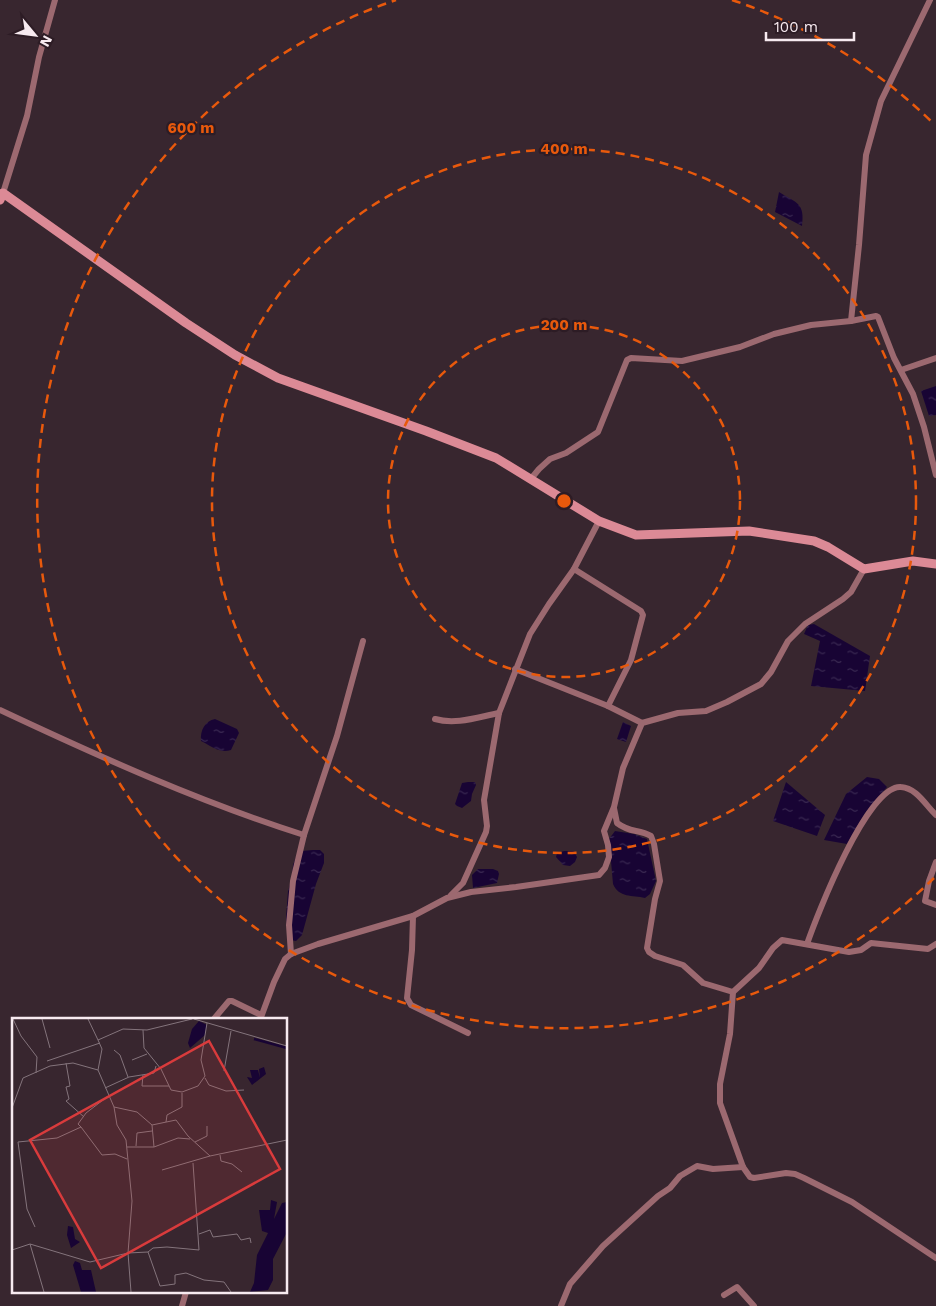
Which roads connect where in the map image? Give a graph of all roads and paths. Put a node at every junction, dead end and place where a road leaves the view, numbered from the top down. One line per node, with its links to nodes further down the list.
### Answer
1 (55, 0): 3 (street)
2 (930, 0): 4 (street)
3 (1, 195): 8 (street)
4 (852, 321): 6 (street); 8 (street)
5 (936, 358): 6 (street)
6 (900, 370): 7 (street)
7 (936, 475)
8 (530, 480): 9 (street)
9 (599, 521): 11 (street); 12 (street)
10 (936, 564): 12 (street)
11 (574, 569): 14 (street); 15 (street)
12 (864, 569): 19 (street)
13 (363, 641): 22 (street)
14 (515, 669): 15 (street); 17 (street)
15 (608, 706): 19 (street)
16 (0, 710): 22 (street)
17 (499, 713): 18 (street); 24 (street)
18 (435, 719)
19 (642, 723): 20 (street)
20 (614, 807): 24 (street); 30 (street)
21 (936, 816): 27 (street)
22 (304, 835): 29 (street)
23 (936, 862): 25 (street)
24 (446, 898): 26 (street)
25 (936, 905)
26 (413, 916): 29 (street); 33 (street)
27 (807, 944): 28 (street); 30 (street)
28 (936, 944)
29 (291, 954): 31 (street)
30 (733, 992): 34 (street)
31 (261, 1017): 32 (street)
32 (215, 1018)
33 (468, 1033)
34 (743, 1167): 35 (street); 37 (street)
35 (936, 1258)
36 (724, 1295): 38 (street)
37 (561, 1306)
38 (754, 1306)

